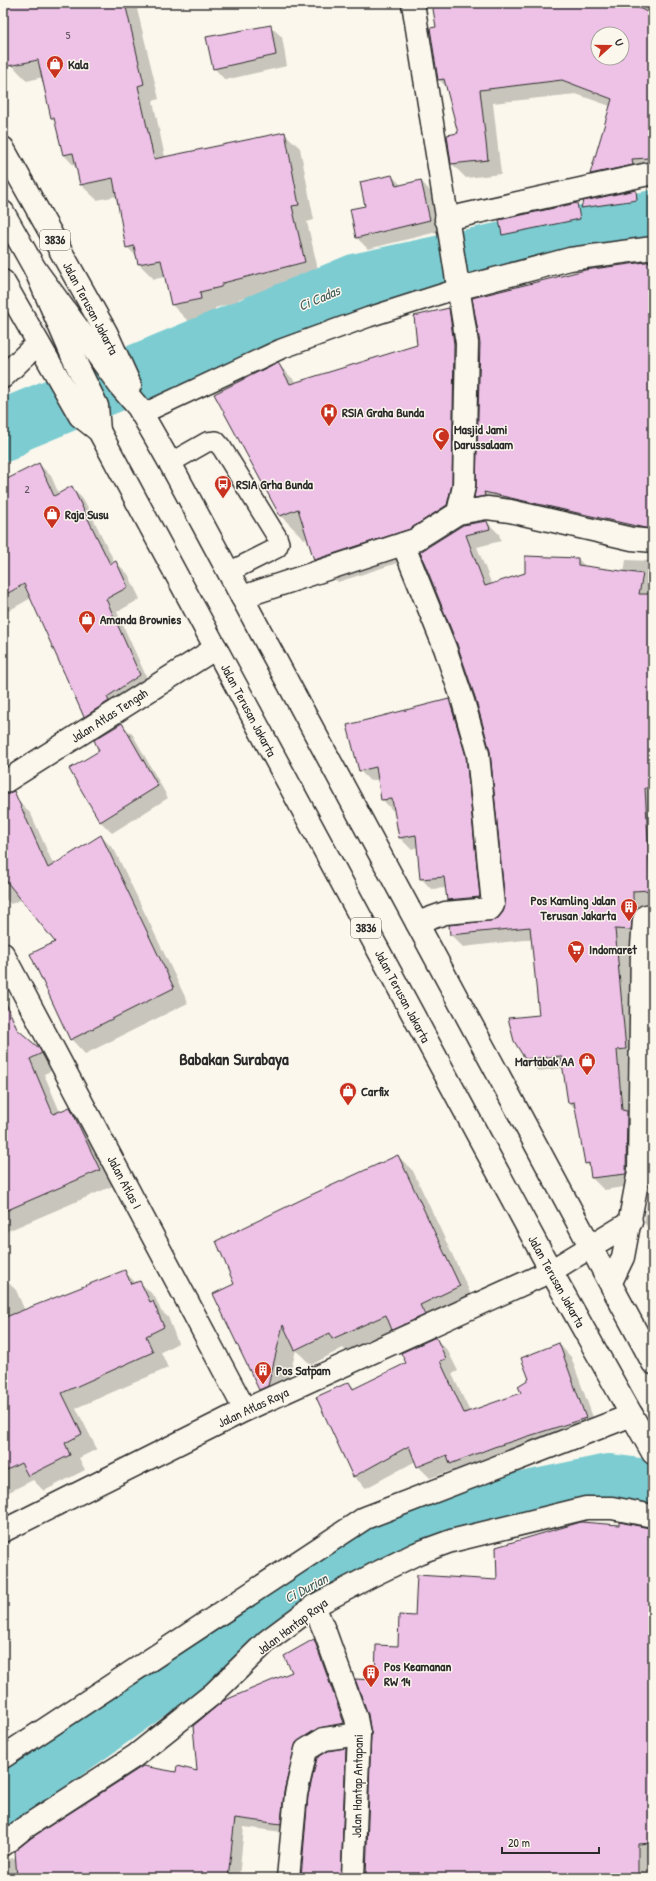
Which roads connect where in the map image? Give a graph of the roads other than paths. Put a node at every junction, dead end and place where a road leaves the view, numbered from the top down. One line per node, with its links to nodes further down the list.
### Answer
1 (413, 3): 5 (street)
2 (3, 148): 12 (street, Jalan Terusan Jakarta / 3836)
3 (653, 173): 5 (street)
4 (3, 212): 10 (street)
5 (446, 221): 8 (street)
6 (653, 248): 8 (street)
7 (3, 282): 9 (street, Jalan Terusan Jakarta / 3836)
8 (456, 284): 13 (lane); 16 (street)
9 (38, 343): 11 (street); 14 (street, Jalan Terusan Jakarta / 3836)
10 (79, 349): 12 (street); 14 (street, Jalan Terusan Jakarta)
11 (3, 377)
12 (124, 385): 13 (street, Jalan Terusan Jakarta / 3836)
13 (140, 410): 15 (street, Jalan Terusan Jakarta / 3836)
14 (88, 411): 21 (street, Jalan Terusan Jakarta / 3836)
15 (170, 463): 19 (street, Jalan Terusan Jakarta / 3836); 19 (lane)
16 (458, 513): 17 (street); 18 (street)
17 (653, 541)
18 (403, 544): 20 (street); 24 (street)
19 (229, 572): 20 (street, Jalan Terusan Jakarta / 3836)
20 (242, 597): 24 (street, Jalan Terusan Jakarta / 3836)
21 (216, 648): 22 (street, Jalan Atlas Tengah); 29 (street, Jalan Terusan Jakarta / 3836)
22 (5, 776)
23 (653, 914): 26 (street)
24 (417, 923): 28 (street, Jalan Terusan Jakarta / 3836)
25 (3, 954): 32 (street, Jalan Atlas I)
26 (646, 1171): 27 (street)
27 (631, 1222): 28 (street, Jalan Atlas Raya); 30 (street)
28 (592, 1247): 29 (street, Jalan Atlas Raya); 30 (street, Jalan Terusan Jakarta / 3836)
29 (551, 1271): 32 (street, Jalan Atlas Raya); 33 (street, Jalan Terusan Jakarta / 3836)
30 (611, 1282): 31 (street, Jalan Terusan Jakarta / 3836)
31 (653, 1362)
32 (245, 1410): 36 (street, Jalan Atlas Raya)
33 (635, 1419): 34 (street, Jalan Terusan Jakarta / 3836); 39 (street)
34 (653, 1453)
35 (653, 1516): 37 (street, Jalan Hantap Raya)
36 (3, 1531)
37 (314, 1606): 38 (street, Jalan Hantap Antapani); 40 (street, Jalan Hantap Raya)
38 (359, 1734): 41 (street); 42 (street, Jalan Hantap Antapani)
39 (3, 1757)
40 (3, 1845)
41 (288, 1878)
42 (353, 1878)

